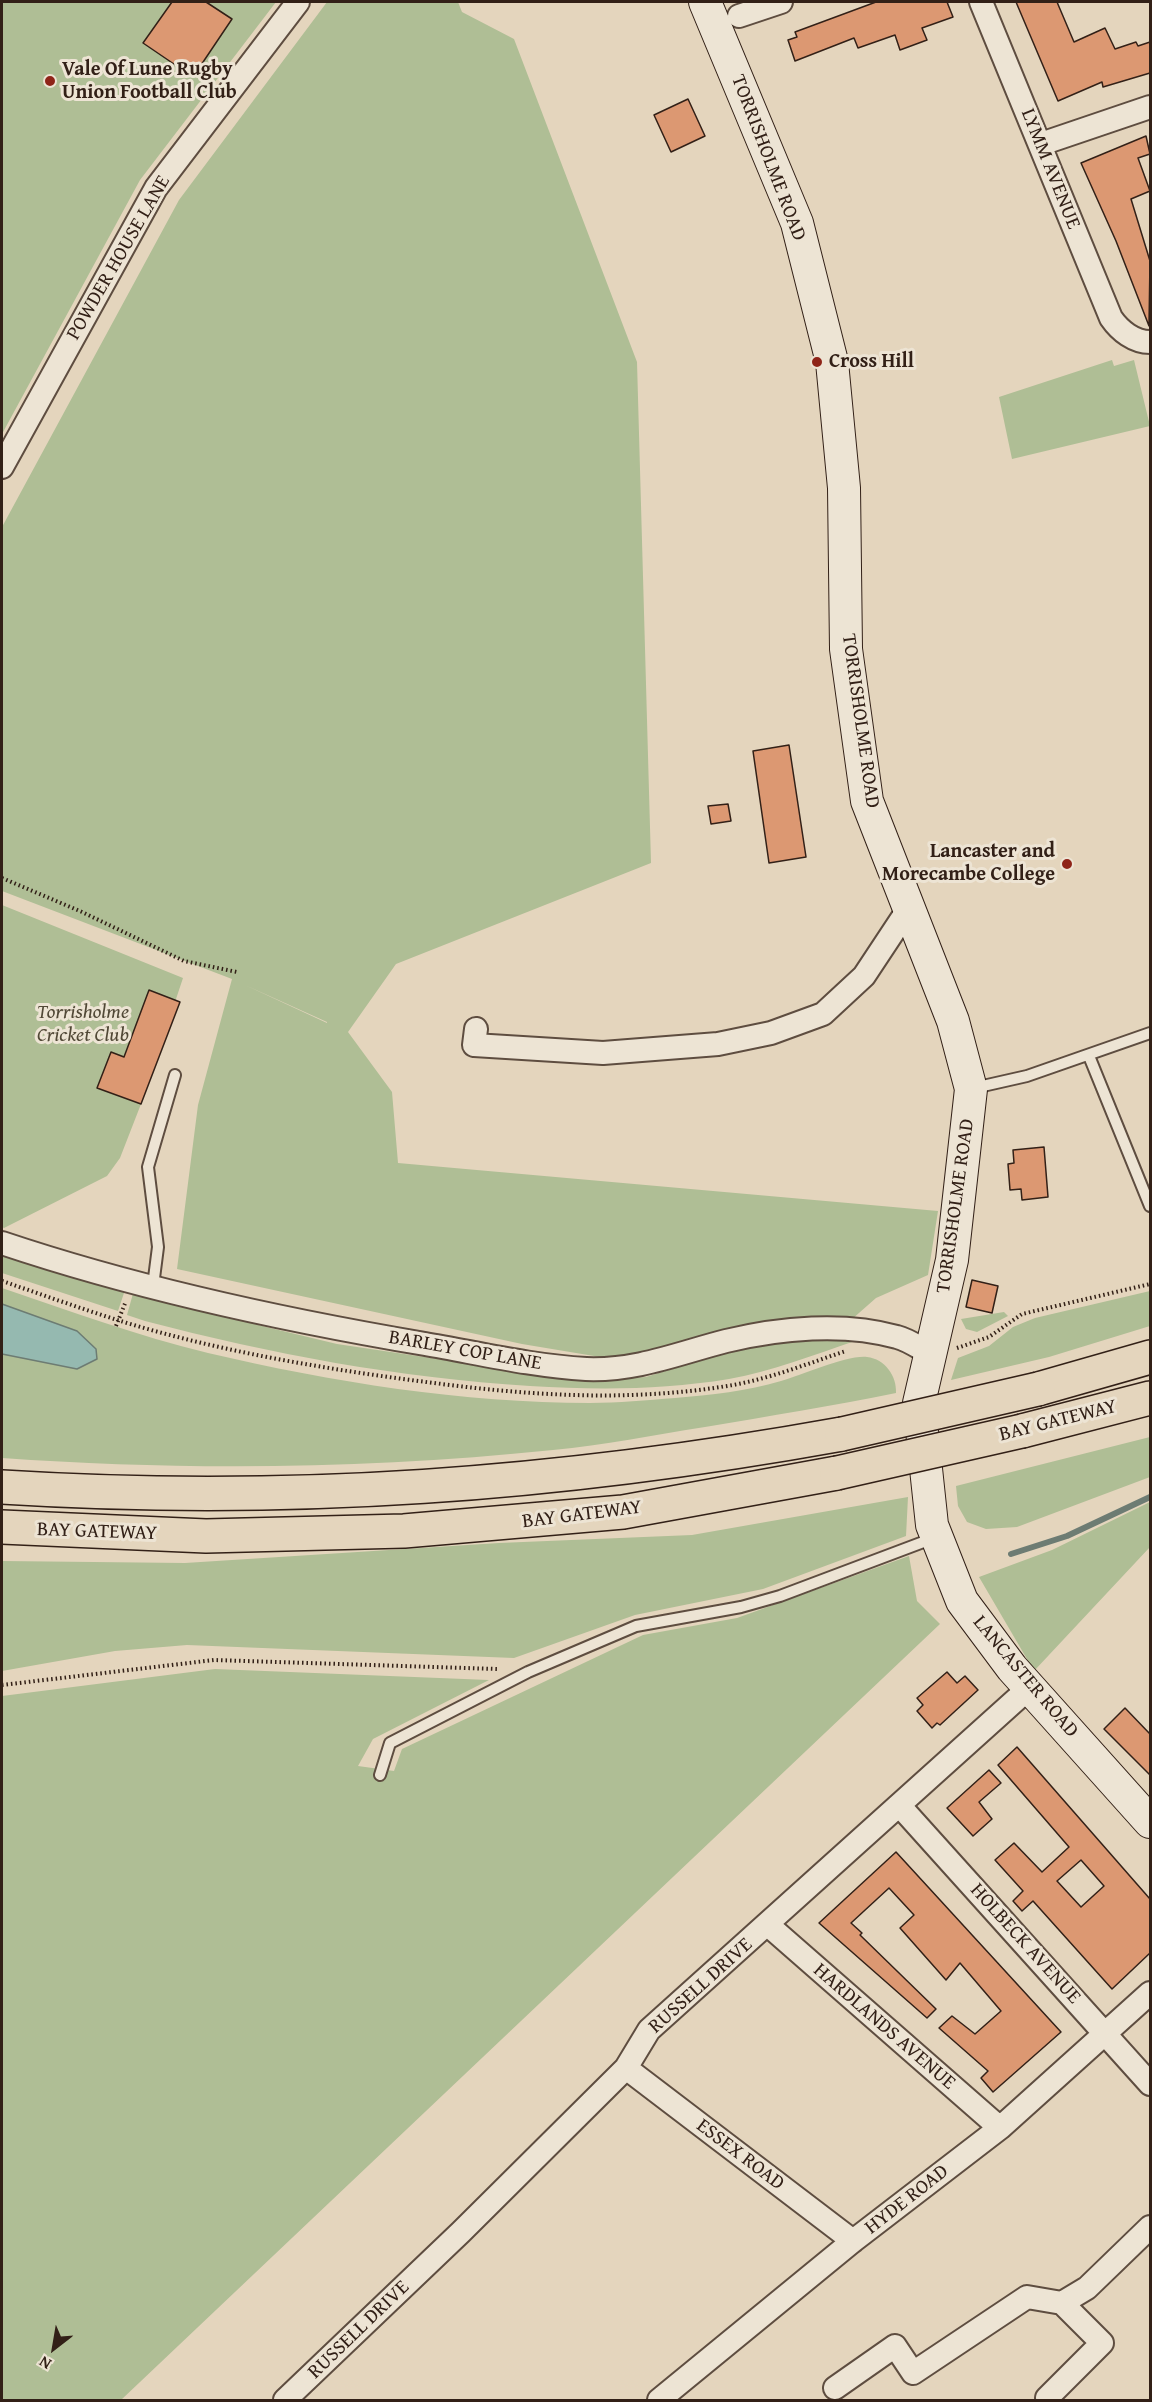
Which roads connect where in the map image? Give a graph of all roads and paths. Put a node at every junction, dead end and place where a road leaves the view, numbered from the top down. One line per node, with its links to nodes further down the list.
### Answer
1 (297, 2): 9 (street, POWDER HOUSE LANE)
2 (705, 2): 11 (main road, TORRISHOLME ROAD)
3 (781, 2): 5 (street)
4 (981, 2): 7 (street, LYMM AVENUE)
5 (739, 16)
6 (1150, 107): 7 (street)
7 (1041, 144): 8 (street, LYMM AVENUE)
8 (1150, 342)
9 (2, 467)
10 (2, 878): 12 (path)
11 (909, 908): 14 (street); 17 (main road, TORRISHOLME ROAD)
12 (237, 972)
13 (1150, 1034): 15 (lane)
14 (474, 1045)
15 (1089, 1056): 17 (lane); 18 (lane)
16 (175, 1075): 21 (lane)
17 (971, 1089): 23 (main road, TORRISHOLME ROAD)
18 (1150, 1206)
19 (2, 1243): 21 (street, BARLEY COP LANE)
20 (1150, 1284): 23 (path)
21 (153, 1286): 23 (street, BARLEY COP LANE)
22 (1150, 1358): 25 (highway, BAY GATEWAY, bridge)
23 (929, 1363): 28 (main road, LANCASTER ROAD)
24 (1150, 1398): 27 (highway, BAY GATEWAY, bridge)
25 (2, 1487)
26 (2, 1527): 27 (highway, BAY GATEWAY)
27 (206, 1536): 29 (lane)
28 (937, 1537): 30 (lane); 32 (main road, LANCASTER ROAD)
29 (57, 1541)
30 (528, 1672): 31 (path); 33 (lane)
31 (2, 1685)
32 (1029, 1688): 34 (street, RUSSELL DRIVE); 35 (main road, LANCASTER ROAD)
33 (380, 1775)
34 (899, 1805): 36 (street, RUSSELL DRIVE); 38 (street, HOLBECK AVENUE)
35 (1150, 1821)
36 (768, 1925): 39 (street, RUSSELL DRIVE); 41 (street, HARDLANDS AVENUE)
37 (1150, 1993): 38 (street, HYDE ROAD)
38 (1105, 2033): 40 (street, HOLBECK AVENUE); 41 (street, HYDE ROAD)
39 (626, 2068): 43 (street, ESSEX ROAD); 46 (street, RUSSELL DRIVE)
40 (1150, 2084)
41 (1000, 2128): 43 (street, HYDE ROAD)
42 (1150, 2228): 44 (street)
43 (854, 2241): 47 (street, HYDE ROAD)
44 (1062, 2303): 45 (street); 48 (street)
45 (835, 2388)
46 (285, 2400)
47 (659, 2400)
48 (1048, 2400)

